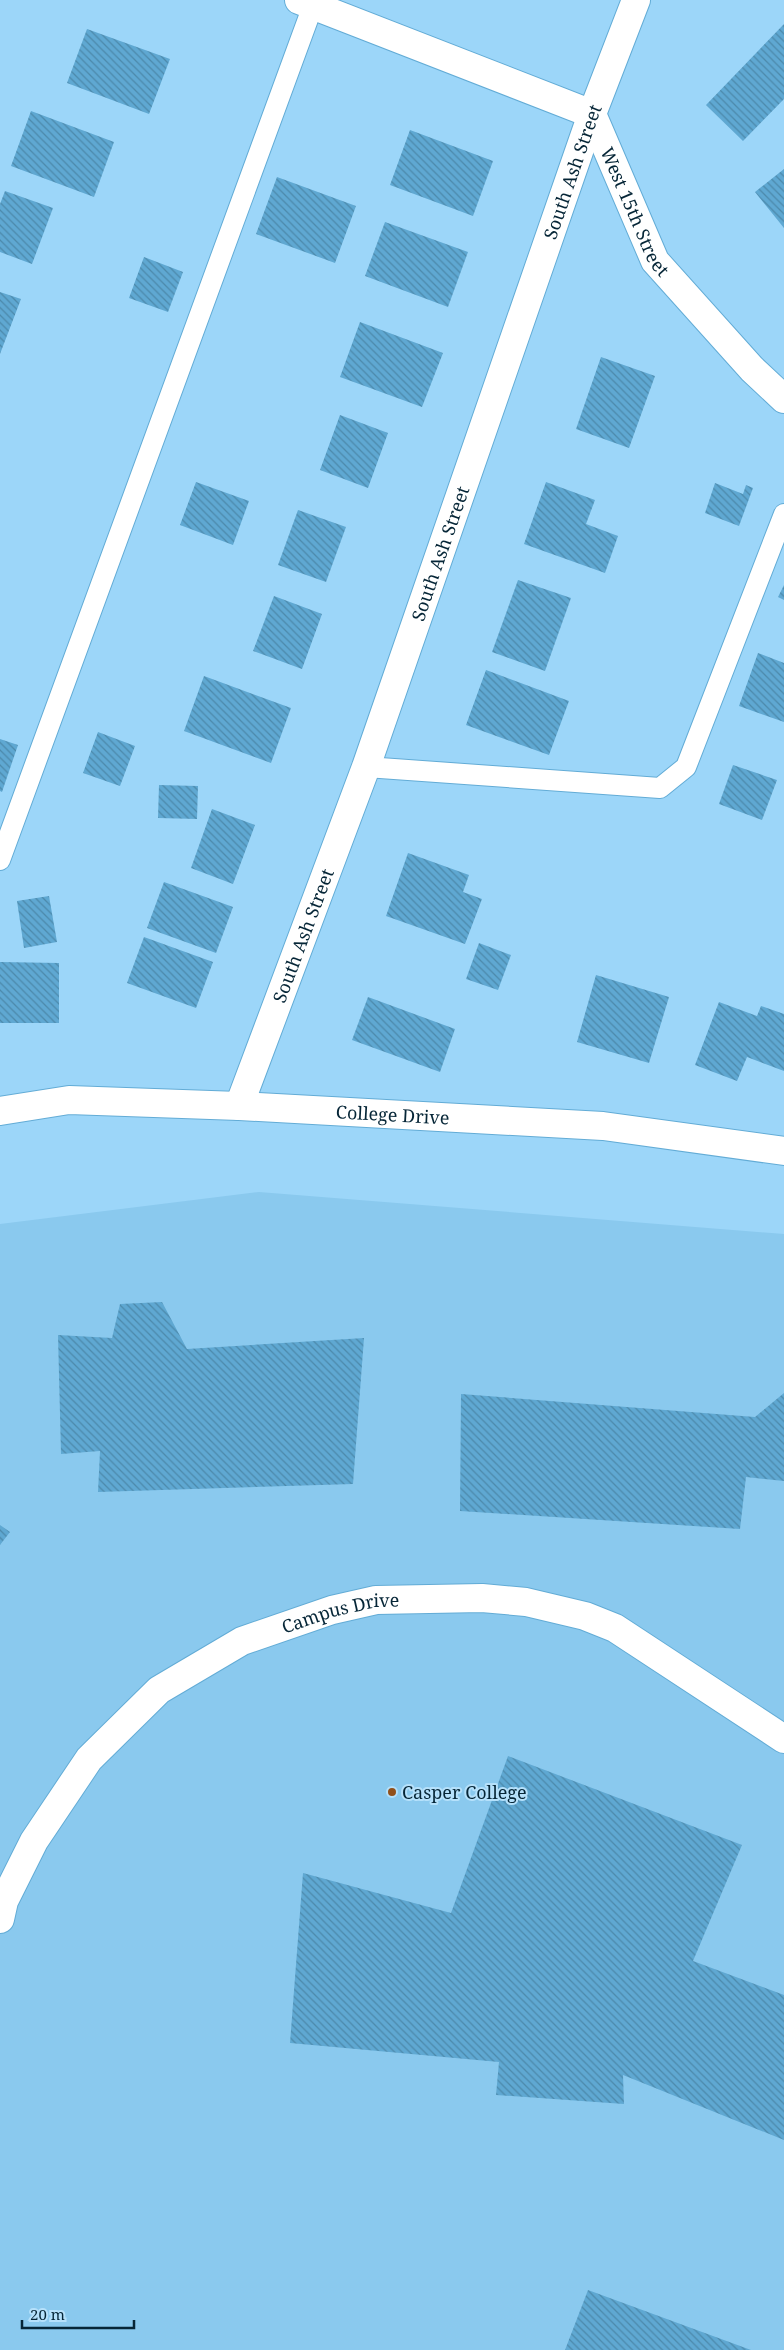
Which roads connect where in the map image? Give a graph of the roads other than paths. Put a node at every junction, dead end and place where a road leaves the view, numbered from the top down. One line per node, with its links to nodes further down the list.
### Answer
1 (636, 0): 3 (street, South Ash Street)
2 (309, 1): 3 (street); 7 (lane)
3 (592, 114): 4 (street, West 15th Street); 6 (street, South Ash Street)
4 (784, 399)
5 (784, 514): 6 (lane)
6 (366, 767): 8 (street, South Ash Street)
7 (0, 860)
8 (240, 1106): 9 (street, College Drive); 10 (street, College Drive)
9 (0, 1111)
10 (784, 1151)
11 (784, 1739): 12 (street, Campus Drive)
12 (0, 1919)

